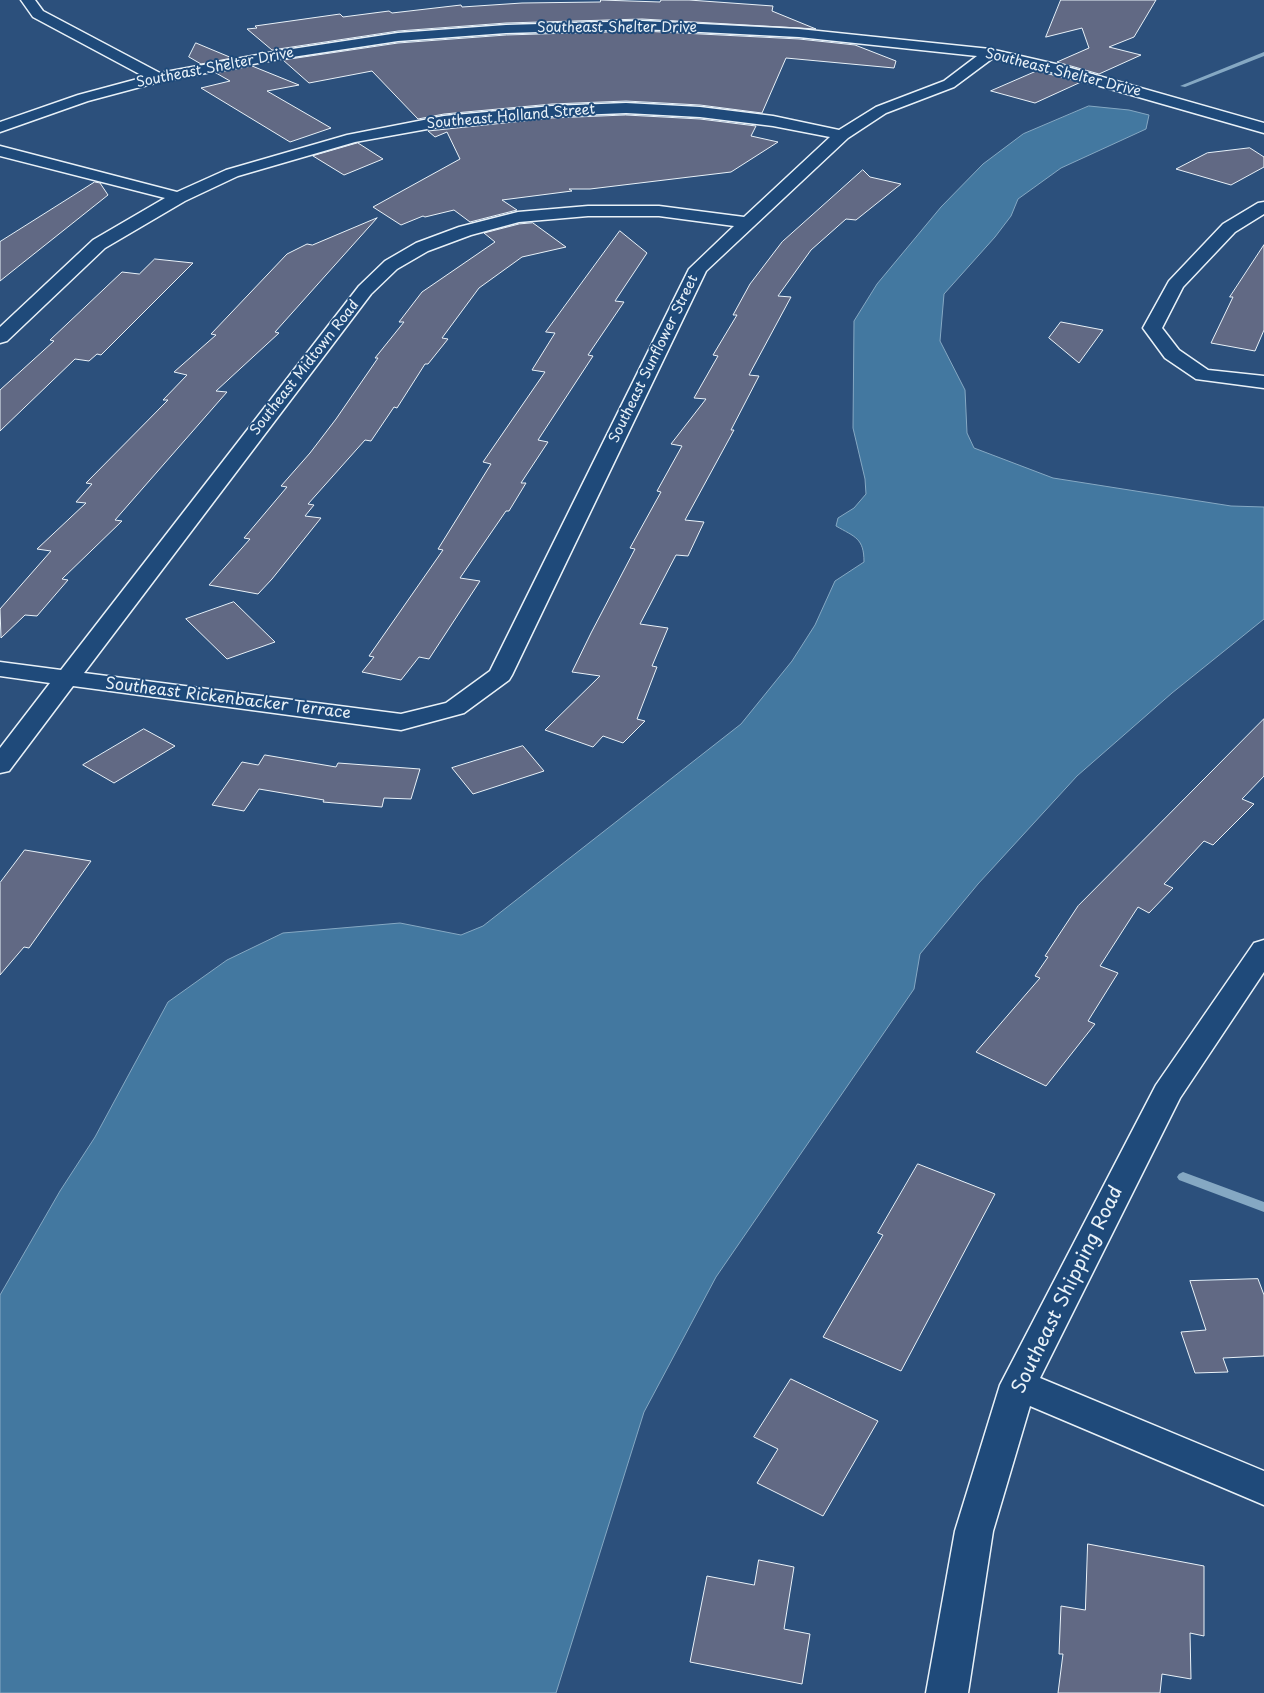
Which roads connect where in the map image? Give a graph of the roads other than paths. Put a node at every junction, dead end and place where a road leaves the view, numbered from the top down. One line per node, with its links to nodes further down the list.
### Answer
1 (28, 0): 3 (street)
2 (990, 52): 3 (street, Southeast Shelter Drive); 5 (street, Southeast Shelter Drive); 6 (street, Southeast Sunflower Street)
3 (158, 78): 4 (street, Southeast Shelter Drive)
4 (0, 127)
5 (1264, 128)
6 (842, 135): 8 (street, Southeast Holland Street); 10 (street, Southeast Sunflower Street)
7 (0, 151): 8 (street)
8 (179, 197): 11 (street, Southeast Holland Street)
9 (1264, 207): 12 (street)
10 (747, 223): 14 (street, Southeast Midtown Road); 15 (street, Southeast Sunflower Street)
11 (0, 337)
12 (1264, 382)
13 (0, 669): 14 (street, Southeast Rickenbacker Terrace)
14 (68, 678): 15 (street, Southeast Rickenbacker Terrace); 16 (street, Southeast Midtown Road)
15 (455, 708)
16 (0, 765)
17 (1263, 955): 18 (street, Southeast Shipping Road)
18 (1018, 1385): 19 (street); 20 (street, Southeast Shipping Road)
19 (1264, 1488)
20 (947, 1693)

